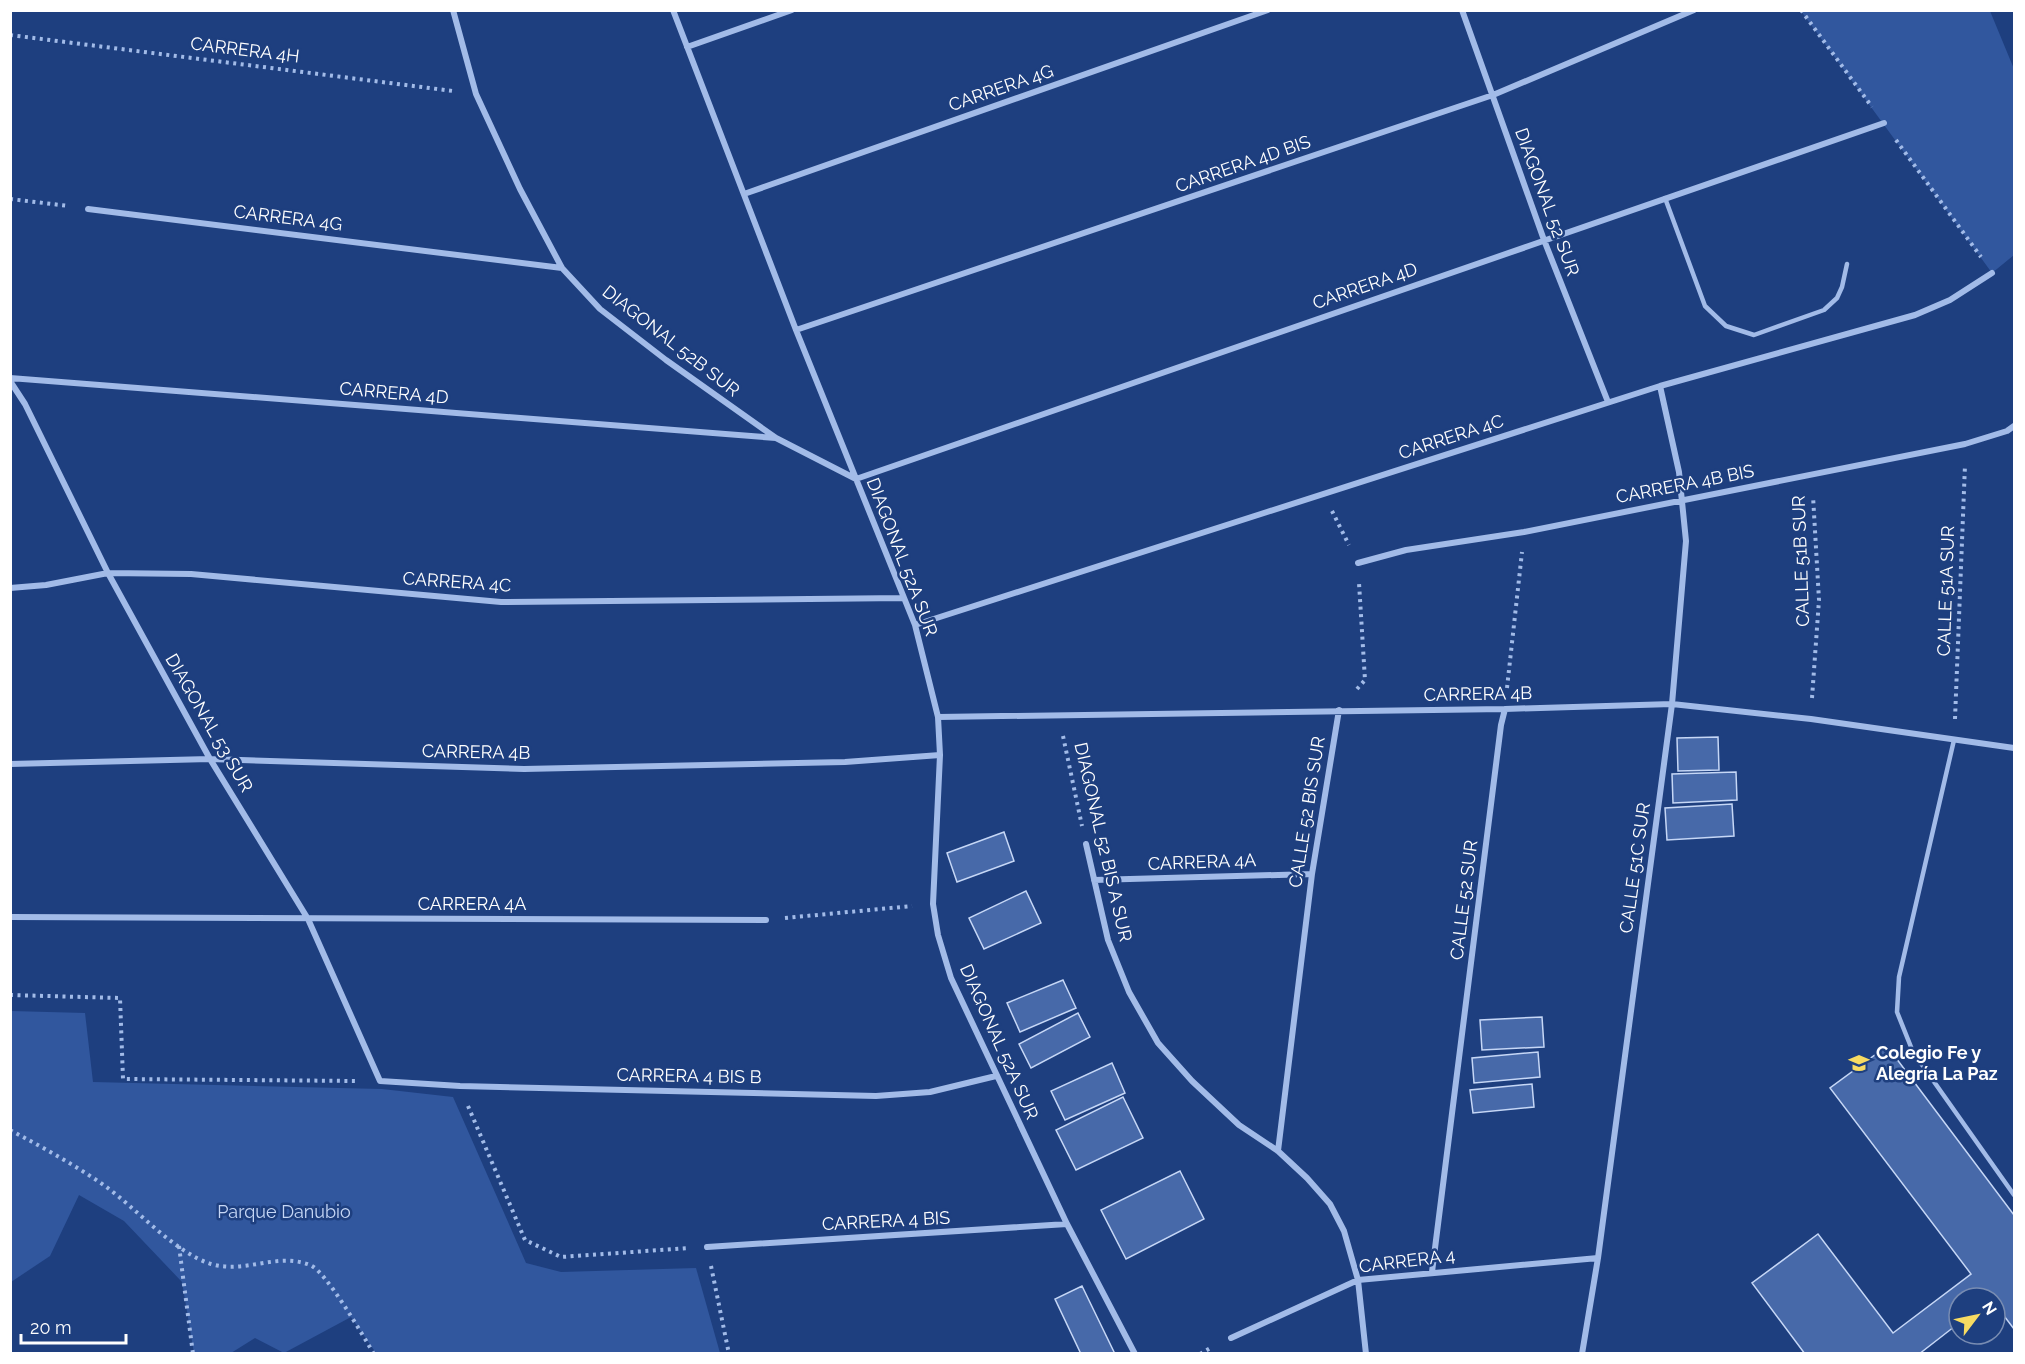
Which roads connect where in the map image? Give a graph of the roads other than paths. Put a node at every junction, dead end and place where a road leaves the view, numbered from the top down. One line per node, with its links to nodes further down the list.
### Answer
1 (453, 10): 15 (street, DIAGONAL 52B SUR)
2 (673, 10): 7 (street, DIAGONAL 52A SUR)
3 (792, 10): 7 (street)
4 (1268, 10): 10 (street, CARRERA 4G)
5 (1462, 10): 8 (street, DIAGONAL 52 SUR)
6 (1694, 10): 8 (street, CARRERA 4D BIS)
7 (687, 47): 10 (street, DIAGONAL 52A SUR)
8 (1493, 95): 13 (street, DIAGONAL 52 SUR); 17 (street, CARRERA 4D BIS)
9 (1884, 123): 11 (street, CARRERA 4D)
10 (744, 194): 17 (street, DIAGONAL 52A SUR)
11 (1665, 198): 13 (street, CARRERA 4D); 14 (lane)
12 (88, 209): 15 (street, CARRERA 4G)
13 (1545, 240): 20 (street, DIAGONAL 52 SUR); 23 (street, CARRERA 4D)
14 (1847, 264)
15 (562, 268): 22 (street, DIAGONAL 52B SUR)
16 (1992, 273): 19 (street, CARRERA 4C)
17 (796, 330): 23 (street, DIAGONAL 52A SUR)
18 (10, 380): 22 (street, CARRERA 4D); 26 (street, DIAGONAL 53 SUR)
19 (1660, 386): 20 (street, CARRERA 4C); 24 (street, CALLE 51C SUR)
20 (1608, 402): 29 (street, CARRERA 4C)
21 (2014, 426): 24 (street, CARRERA 4B BIS)
22 (776, 438): 23 (street, DIAGONAL 52B SUR)
23 (856, 479): 28 (street, DIAGONAL 52A SUR)
24 (1681, 500): 25 (street, CARRERA 4B BIS); 30 (street, CALLE 51C SUR)
25 (1358, 563)
26 (108, 573): 27 (street, CARRERA 4C); 28 (street, CARRERA 4C); 37 (street, DIAGONAL 53 SUR)
27 (10, 588)
28 (904, 598): 29 (street, DIAGONAL 52A SUR)
29 (915, 625): 33 (street, DIAGONAL 52A SUR)
30 (1672, 704): 31 (street, CARRERA 4B); 34 (street, CARRERA 4B); 51 (street, CALLE 51C SUR)
31 (1505, 709): 32 (street, CARRERA 4B); 52 (street, CALLE 52 SUR)
32 (1339, 710): 33 (street, CARRERA 4B); 40 (street, CALLE 52 BIS SUR)
33 (938, 717): 36 (street, DIAGONAL 52A SUR)
34 (1954, 740): 35 (street, CARRERA 4B); 48 (lane)
35 (2014, 748)
36 (940, 755): 37 (street, CARRERA 4B); 45 (street, DIAGONAL 52A SUR)
37 (210, 759): 38 (street, CARRERA 4B); 43 (street, DIAGONAL 53 SUR)
38 (10, 764)
39 (1086, 844): 41 (street, DIAGONAL 52 BIS A SUR)
40 (1312, 874): 41 (street, CARRERA 4A); 47 (street, CALLE 52 BIS SUR)
41 (1094, 880): 47 (street, DIAGONAL 52 BIS A SUR)
42 (10, 917): 43 (street, CARRERA 4A)
43 (308, 919): 44 (street, CARRERA 4A); 46 (street, DIAGONAL 53 SUR)
44 (766, 920)
45 (996, 1076): 46 (street, CARRERA 4 BIS B); 49 (street, DIAGONAL 52A SUR)
46 (380, 1081)
47 (1278, 1151): 53 (street, DIAGONAL 52 BIS A SUR)
48 (2014, 1195)
49 (1067, 1224): 50 (street, CARRERA 4 BIS); 55 (street, DIAGONAL 52A SUR)
50 (707, 1247)
51 (1598, 1258): 52 (street, CARRERA 4); 57 (street, CALLE 51C SUR)
52 (1431, 1272): 53 (street, CARRERA 4)
53 (1358, 1280): 54 (street, CARRERA 4); 56 (street, DIAGONAL 52 BIS A SUR)
54 (1231, 1338)
55 (1135, 1353)
56 (1366, 1353)
57 (1582, 1353)

